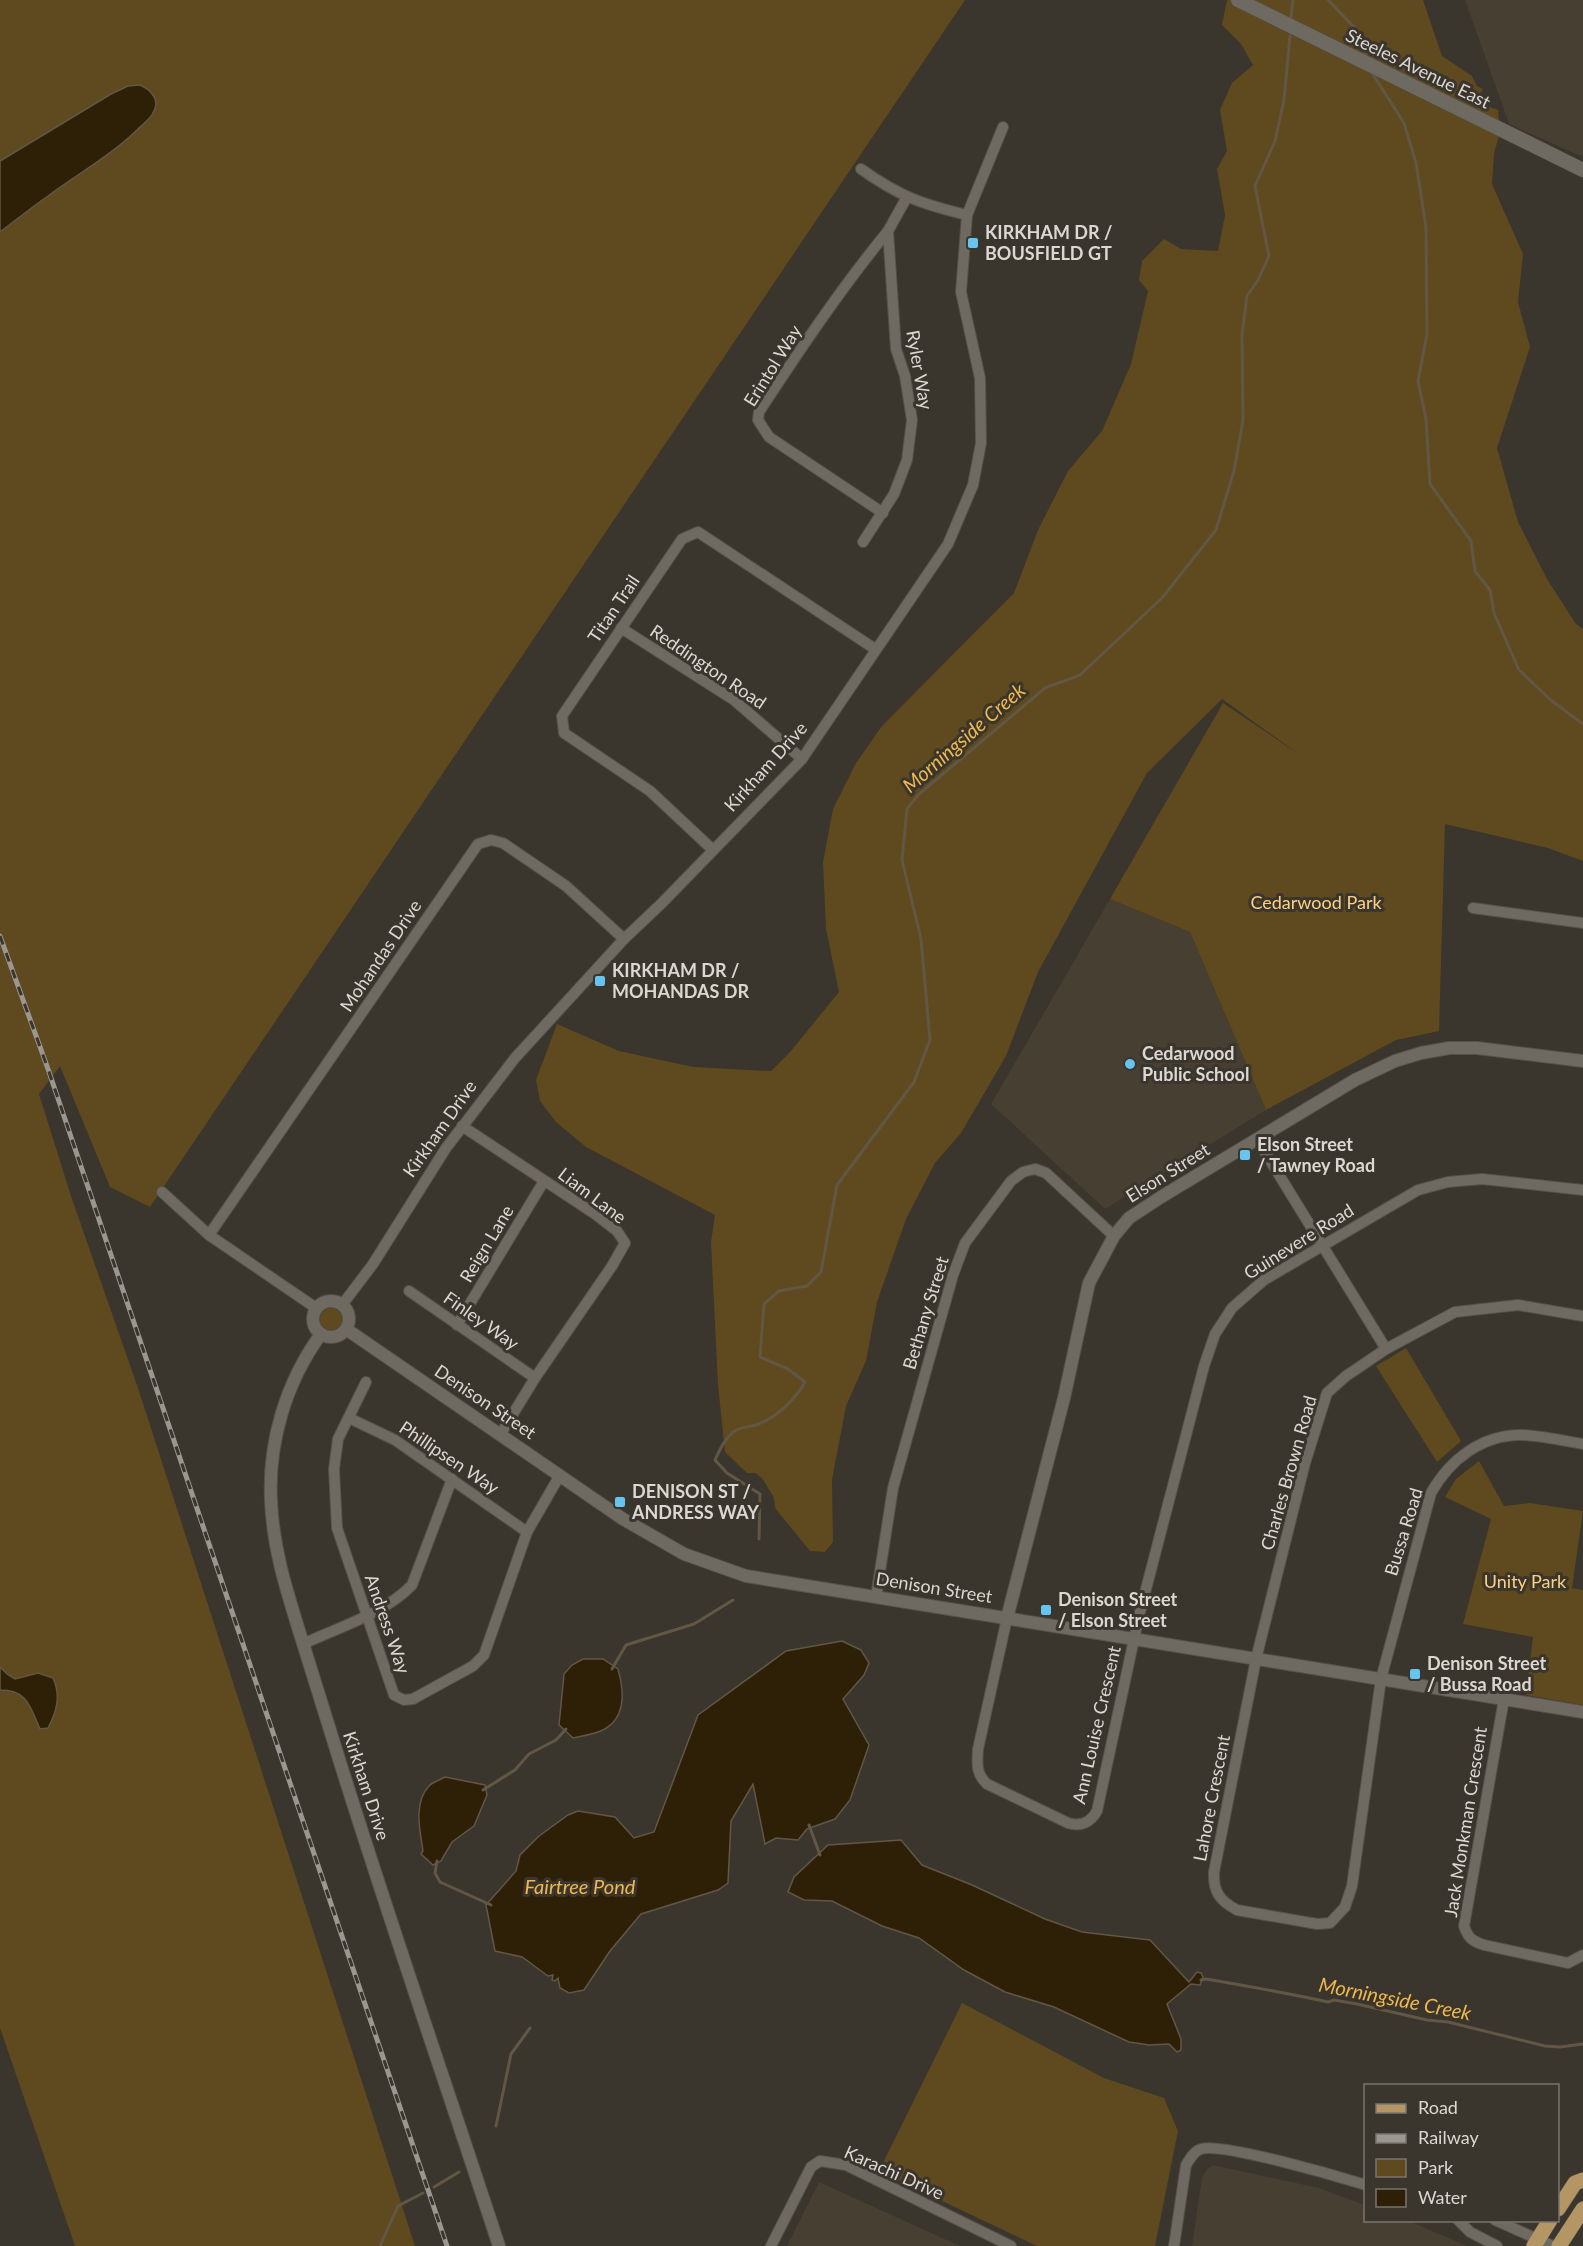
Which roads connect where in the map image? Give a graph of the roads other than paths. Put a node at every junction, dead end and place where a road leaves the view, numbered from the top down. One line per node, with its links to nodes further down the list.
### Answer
1 (1238, 0): 4 (main road, Steeles Avenue East)
2 (1003, 127): 6 (street, Kirkham Drive)
3 (861, 169): 5 (street)
4 (1583, 170)
5 (907, 197): 6 (street); 7 (street)
6 (967, 215): 11 (street, Kirkham Drive)
7 (888, 231): 8 (street, Ryler Way); 8 (street, Erintol Way)
8 (883, 513): 9 (street, Ryler Way)
9 (863, 542)
10 (621, 628): 11 (street, Titan Trail); 12 (street, Reddington Road); 13 (street, Titan Trail)
11 (875, 649): 12 (street, Kirkham Drive)
12 (802, 759): 13 (street, Kirkham Drive)
13 (713, 850): 16 (street, Kirkham Drive)
14 (1473, 908): 15 (street)
15 (1583, 923)
16 (624, 939): 18 (street, Kirkham Drive); 23 (street, Mohandas Drive)
17 (1583, 1061): 19 (street, Elson Street)
18 (462, 1126): 20 (street, Liam Lane); 27 (street, Kirkham Drive)
19 (1257, 1139): 24 (street, Elson Street); 25 (street)
20 (544, 1181): 30 (street, Reign Lane); 34 (street, Liam Lane)
21 (1583, 1190): 25 (street, Guinevere Road)
22 (162, 1192): 23 (street)
23 (209, 1235): 28 (street)
24 (1114, 1236): 42 (street, Bethany Street); 44 (street, Elson Street)
25 (1323, 1246): 33 (street); 45 (street, Guinevere Road)
26 (409, 1291): 30 (street, Finley Way)
27 (342, 1305): 28 (street); 31 (street)
28 (316, 1308): 32 (street)
29 (1583, 1316): 33 (street, Charles Brown Road)
30 (457, 1325): 34 (street, Finley Way)
31 (346, 1329): 32 (street); 37 (street, Denison Street)
32 (321, 1334): 46 (street, Kirkham Drive)
33 (1386, 1349): 47 (street, Charles Brown Road)
34 (535, 1378): 37 (street)
35 (366, 1382): 36 (street, Andress Way)
36 (349, 1418): 40 (street, Phillipsen Way); 43 (street, Andress Way)
37 (500, 1435): 39 (street, Denison Street)
38 (1583, 1444): 48 (street, Bussa Road)
39 (560, 1475): 41 (street, Andress Way); 42 (street, Denison Street)
40 (452, 1479): 41 (street, Phillipsen Way); 43 (street)
41 (527, 1532): 43 (street, Andress Way)
42 (876, 1597): 44 (street, Denison Street)
43 (366, 1615): 46 (street)
44 (1007, 1618): 45 (street, Denison Street); 45 (street, Ann Louise Crescent)
45 (1133, 1639): 47 (street, Denison Street)
46 (303, 1644): 60 (street, Kirkham Drive)
47 (1256, 1659): 48 (street, Denison Street); 48 (street, Lahore Crescent)
48 (1380, 1679): 49 (street, Denison Street)
49 (1503, 1699): 50 (street, Denison Street); 51 (street, Jack Monkman Crescent)
50 (1583, 1712)
51 (1583, 1955)
52 (1583, 2180): 54 (main road)
53 (1364, 2185): 63 (street)
54 (1559, 2206)
55 (1583, 2209): 66 (main road)
56 (1460, 2222): 64 (street)
57 (1499, 2222): 59 (street)
58 (1549, 2222): 59 (main road)
59 (1536, 2242): 65 (street)
60 (499, 2246)
61 (771, 2246): 62 (street, Karachi Drive)
62 (1011, 2246)
63 (1174, 2246)
64 (1497, 2246)
65 (1553, 2246)
66 (1560, 2246)

